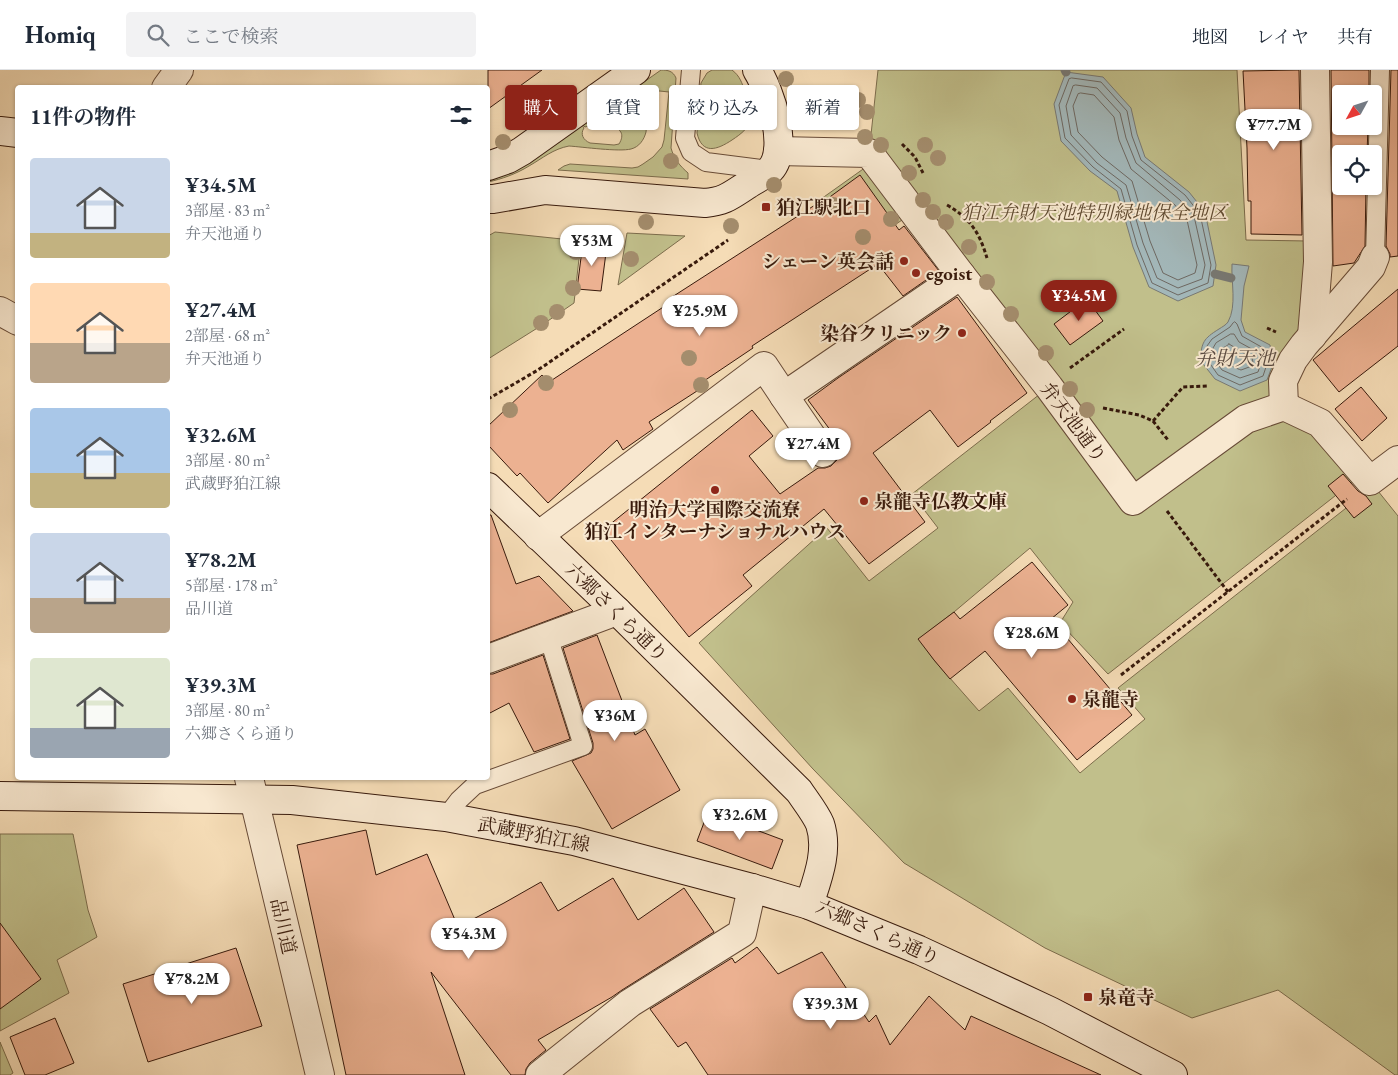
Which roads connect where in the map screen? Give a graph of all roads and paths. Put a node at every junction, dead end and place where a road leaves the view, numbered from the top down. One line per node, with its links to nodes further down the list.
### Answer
1 (179, 70): 7 (street)
2 (636, 70): 12 (street)
3 (691, 70): 11 (lane)
4 (757, 70): 11 (street)
5 (1315, 70): 23 (street)
6 (1380, 70): 17 (lane)
7 (168, 85)
8 (0, 131): 9 (street)
9 (15, 134)
10 (901, 143): 13 (path)
11 (774, 160): 14 (street); 19 (street, 弁天池通り)
12 (490, 165)
13 (924, 175)
14 (490, 199)
15 (941, 202): 18 (path)
16 (728, 240): 30 (path)
17 (1375, 257): 23 (street)
18 (989, 263)
19 (961, 275): 28 (street, 弁天池通り); 29 (street)
20 (0, 311): 21 (street)
21 (15, 319)
22 (1124, 329): 25 (path)
23 (1312, 336): 31 (street)
24 (1067, 362): 25 (path)
25 (1071, 368): 26 (path); 28 (path)
26 (1074, 374)
27 (1207, 386): 32 (path)
28 (1049, 387): 37 (street, 弁天池通り)
29 (784, 396): 33 (street); 38 (street)
30 (490, 398)
31 (1284, 406): 35 (street); 37 (street, 弁天池通り)
32 (1101, 408)
33 (824, 453)
34 (1398, 460): 35 (street)
35 (1370, 481): 39 (path)
36 (490, 489): 38 (street, 六郷さくら通り)
37 (1150, 489): 39 (path)
38 (538, 536): 40 (street, 六郷さくら通り)
39 (1228, 592): 43 (path)
40 (617, 611): 41 (street); 50 (street, 六郷さくら通り)
41 (548, 636): 42 (street); 45 (lane)
42 (490, 658)
43 (1121, 675)
44 (489, 780): 48 (lane)
45 (490, 780)
46 (251, 788): 47 (street, 武蔵野狛江線); 48 (street, 武蔵野狛江線); 51 (street, 品川道)
47 (0, 796)
48 (446, 817): 49 (street, 武蔵野狛江線)
49 (752, 888): 50 (street, 武蔵野狛江線); 52 (street)
50 (809, 905): 53 (street, 六郷さくら通り)
51 (320, 1075)
52 (540, 1075)
53 (1173, 1075)

